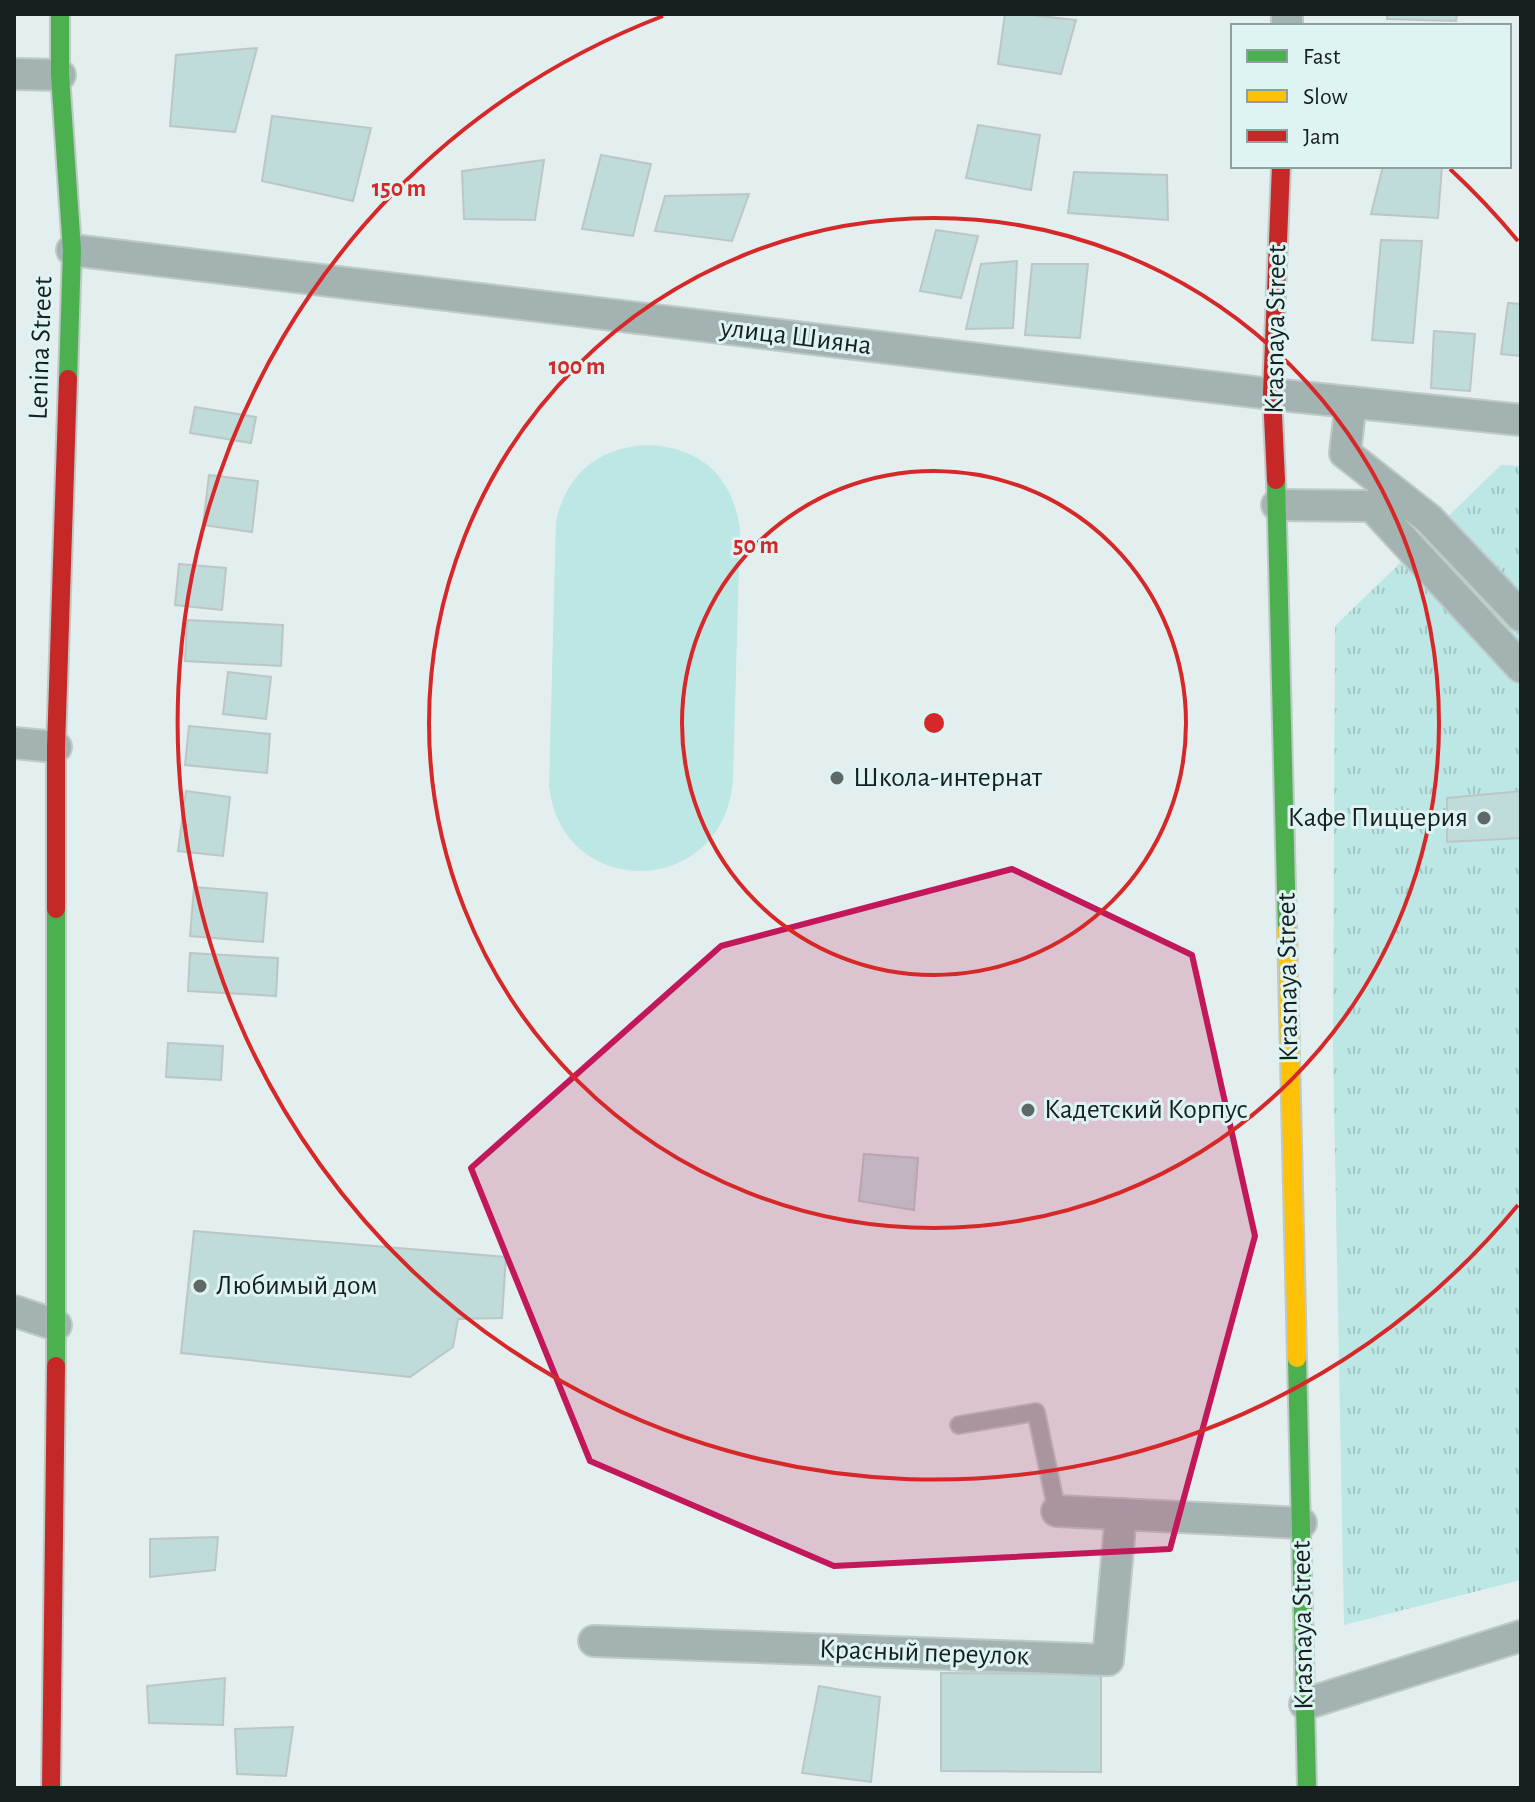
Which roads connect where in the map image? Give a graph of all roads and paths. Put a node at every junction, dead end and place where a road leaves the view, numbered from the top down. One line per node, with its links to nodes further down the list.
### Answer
1 (60, 14): 3 (main road, Lenina Street)
2 (14, 74): 3 (street)
3 (60, 75): 5 (main road, Lenina Street)
4 (1281, 168): 6 (main road, Krasnaya Street)
5 (72, 250): 6 (street, улица Шияна); 13 (main road, Lenina Street)
6 (1272, 394): 7 (street, улица Шияна); 9 (main road, Krasnaya Street)
7 (1351, 402): 8 (street, улица Шияна); 10 (street)
8 (1521, 420)
9 (1277, 505): 11 (street); 19 (main road, Krasnaya Street)
10 (1521, 616)
11 (1521, 667)
12 (14, 743): 13 (street)
13 (56, 747): 15 (main road, Lenina Street)
14 (14, 1311): 15 (street)
15 (56, 1325): 23 (main road, Lenina Street)
16 (959, 1425): 17 (lane)
17 (1057, 1511): 18 (street)
18 (1121, 1514): 19 (street); 21 (street, Красный переулок)
19 (1301, 1523): 22 (main road, Krasnaya Street)
20 (1521, 1636): 22 (street)
21 (594, 1641)
22 (1305, 1704): 24 (main road, Krasnaya Street)
23 (51, 1788)
24 (1307, 1788)

